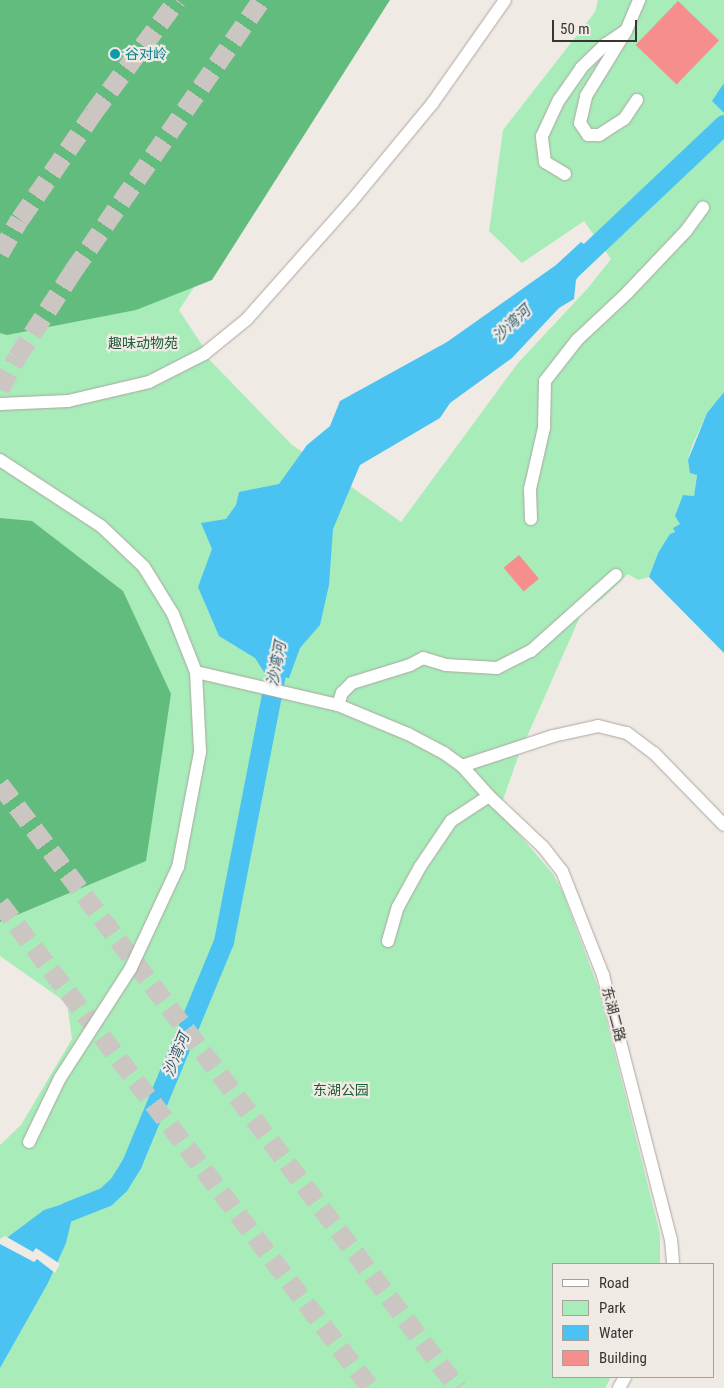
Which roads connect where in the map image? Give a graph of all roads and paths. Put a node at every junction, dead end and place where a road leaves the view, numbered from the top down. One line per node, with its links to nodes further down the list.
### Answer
1 (505, 0): 7 (street)
2 (639, 0): 3 (street)
3 (626, 31): 4 (street); 5 (street)
4 (637, 100)
5 (565, 174)
6 (703, 208): 9 (street)
7 (0, 404)
8 (0, 460): 11 (street)
9 (531, 519)
10 (616, 575): 12 (street)
11 (196, 672): 12 (street, 东湖二路); 17 (street)
12 (338, 705): 13 (street, 东湖二路)
13 (462, 766): 14 (street, 东湖二路); 15 (street)
14 (489, 796): 16 (street); 18 (street, 东湖二路)
15 (724, 826)
16 (388, 941)
17 (29, 1142)
18 (673, 1263)

